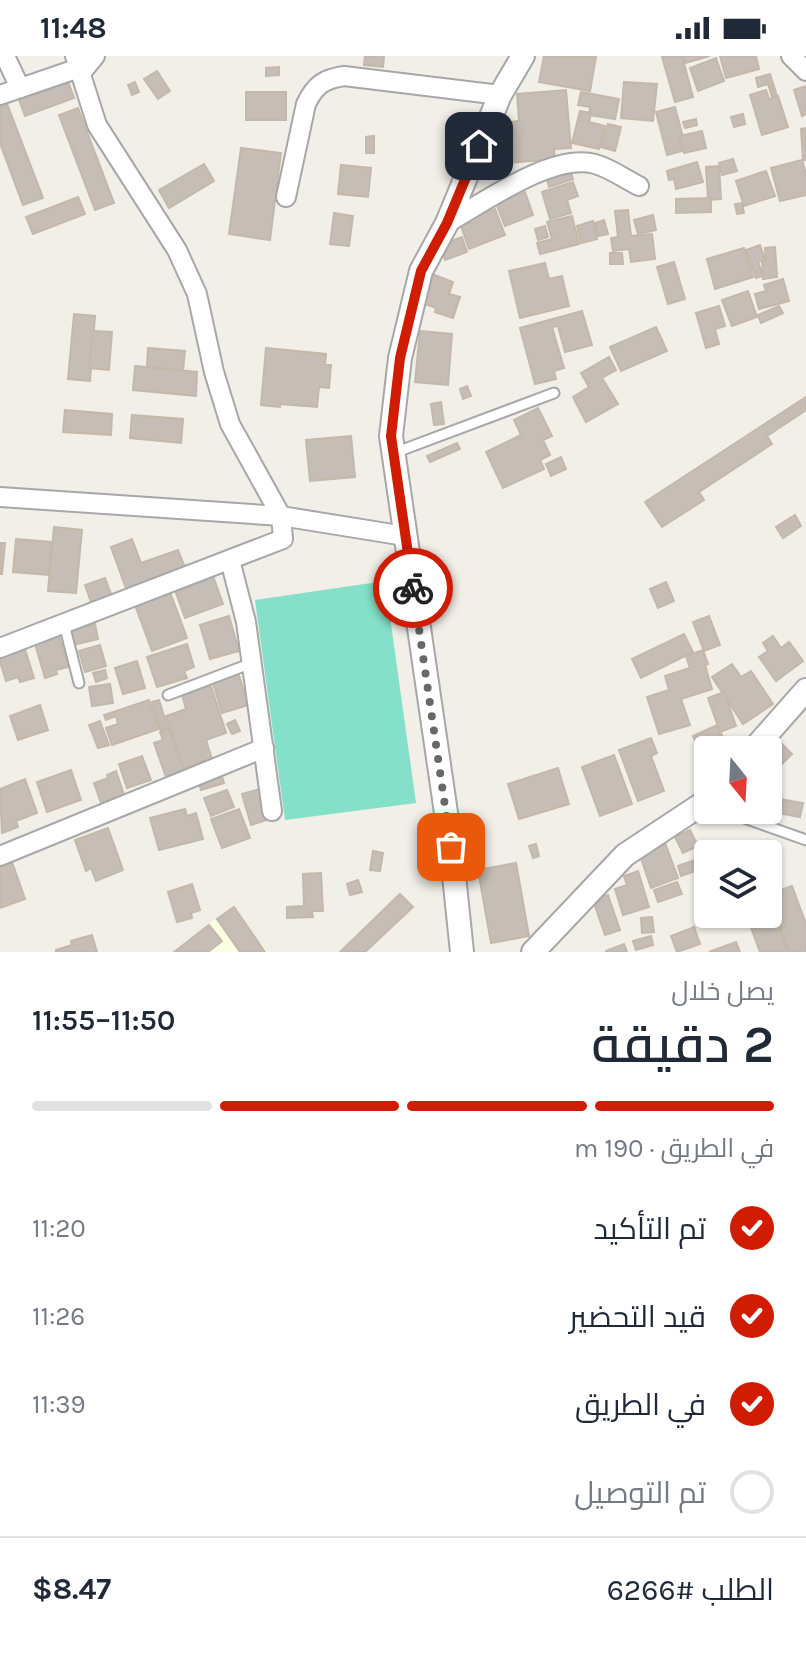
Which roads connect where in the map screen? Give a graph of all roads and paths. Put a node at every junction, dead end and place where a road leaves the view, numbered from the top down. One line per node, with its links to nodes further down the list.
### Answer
1 (5, 56): 7 (street)
2 (95, 56): 5 (street)
3 (523, 56): 9 (street)
4 (791, 56): 6 (street)
5 (78, 66): 7 (street); 16 (street)
6 (806, 71)
7 (20, 88): 8 (street)
8 (0, 95)
9 (500, 95): 11 (street); 12 (street)
10 (639, 186): 12 (street)
11 (286, 197)
12 (447, 223): 14 (street)
13 (554, 393): 14 (lane)
14 (394, 453): 17 (street)
15 (0, 497): 16 (street)
16 (281, 516): 17 (street); 18 (street)
17 (405, 536): 32 (street)
18 (230, 560): 19 (street); 21 (street)
19 (64, 624): 20 (street); 22 (lane)
20 (0, 648)
21 (252, 663): 24 (lane); 26 (street)
22 (79, 683)
23 (806, 690): 25 (street)
24 (168, 695)
25 (765, 736)
26 (264, 748): 27 (street); 31 (street)
27 (272, 811)
28 (694, 814): 33 (street)
29 (762, 824): 30 (lane)
30 (806, 840)
31 (0, 856)
32 (462, 952)
33 (533, 952)

